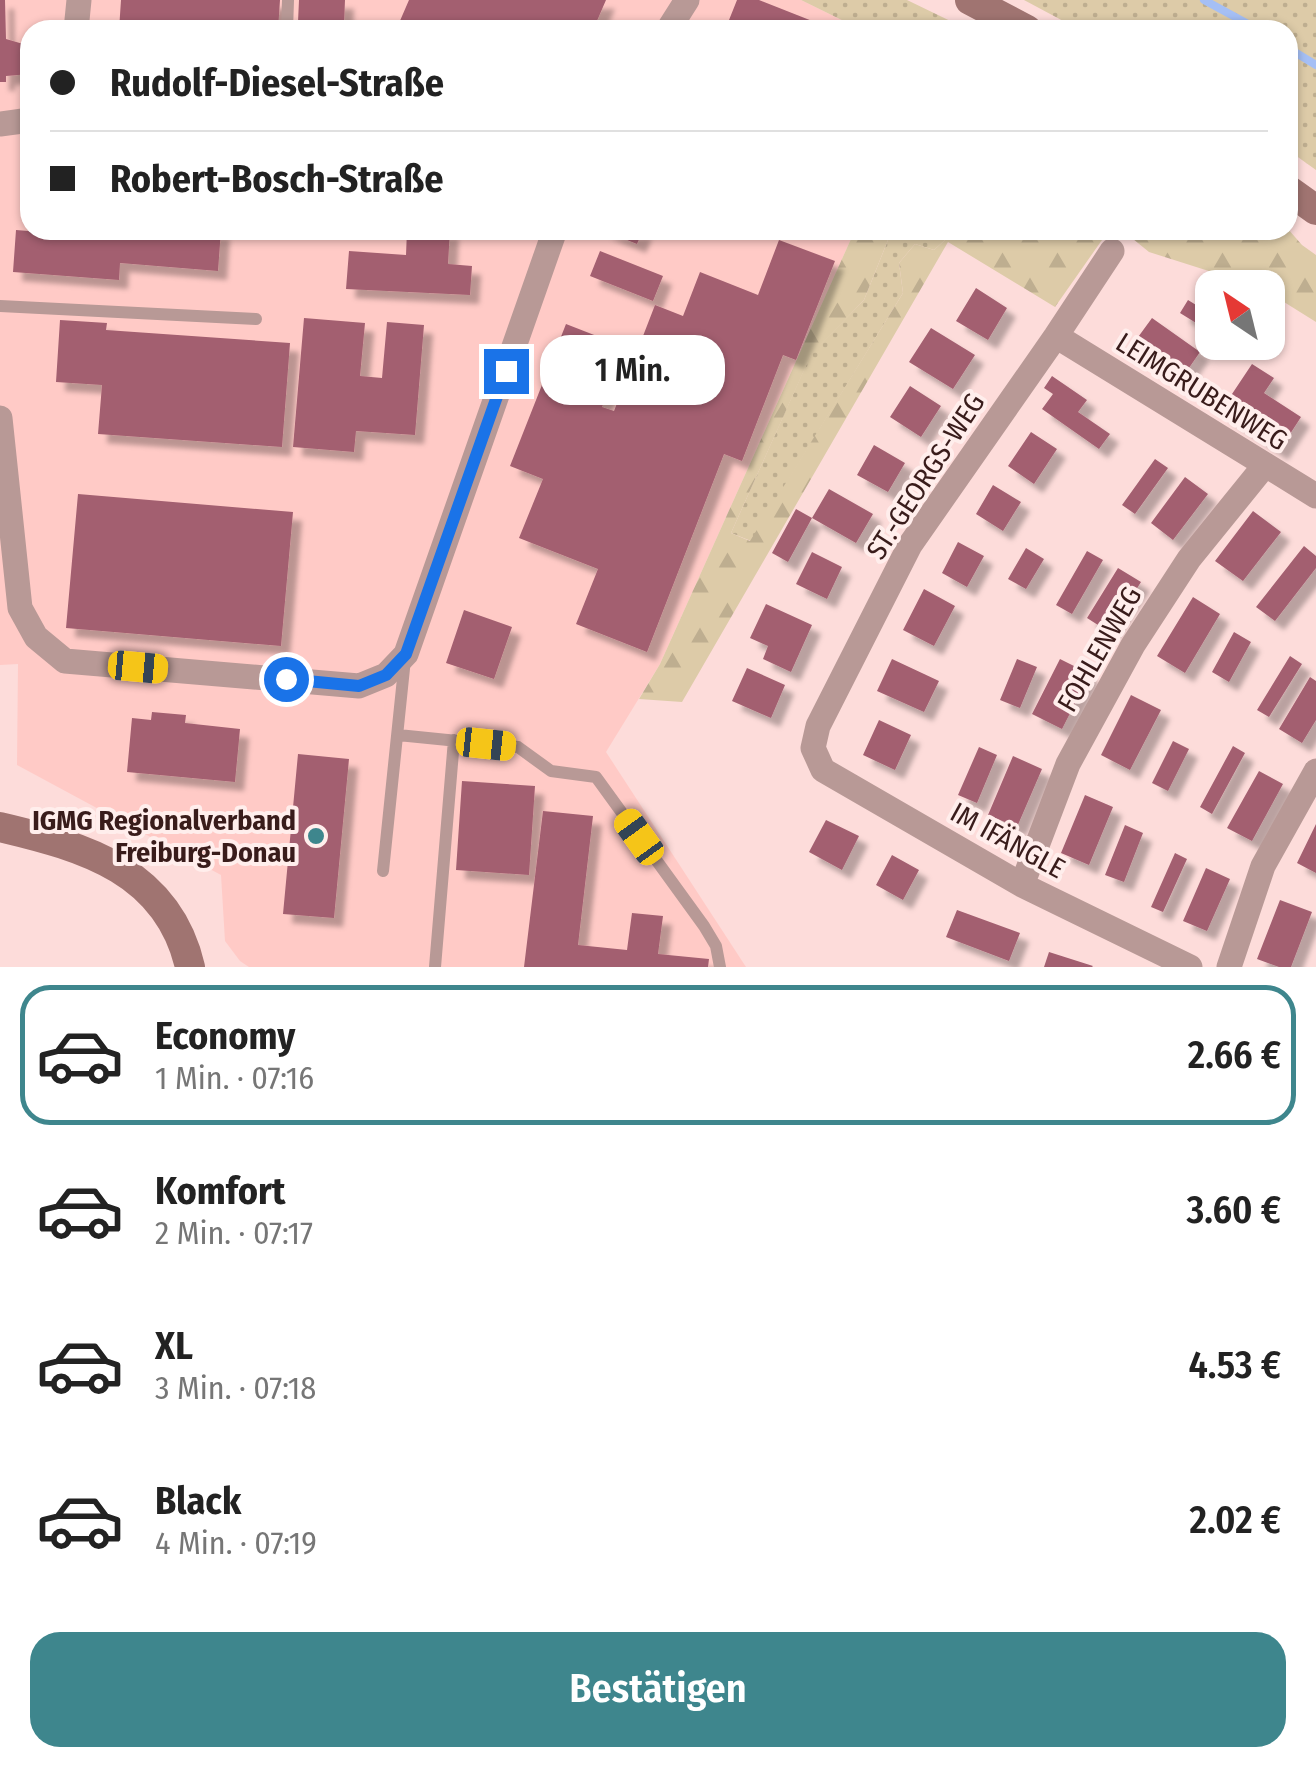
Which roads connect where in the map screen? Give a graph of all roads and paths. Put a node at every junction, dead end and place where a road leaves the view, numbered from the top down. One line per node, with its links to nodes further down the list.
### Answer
1 (970, 0): 2 (street)
2 (1008, 20)
3 (552, 240): 12 (street)
4 (1112, 250): 7 (street, ST.-GEORGS-WEG)
5 (0, 306): 6 (lane)
6 (256, 319)
7 (1056, 336): 9 (street, LEIMGRUBENWEG); 15 (street, ST.-GEORGS-WEG)
8 (0, 418): 11 (street)
9 (1265, 466): 10 (street, LEIMGRUBENWEG); 19 (street, FOHLENWEG)
10 (1316, 496)
11 (6, 525): 12 (street)
12 (406, 654): 13 (lane)
13 (398, 735): 14 (lane); 18 (lane)
14 (454, 740): 21 (lane); 22 (lane)
15 (814, 748): 19 (street, IM IFÄNGLE)
16 (1316, 771): 24 (street)
17 (0, 828): 20 (street)
18 (383, 870)
19 (1022, 884): 23 (street, IM IFÄNGLE)
20 (190, 967)
21 (434, 967)
22 (720, 967)
23 (1190, 967)
24 (1229, 967)

